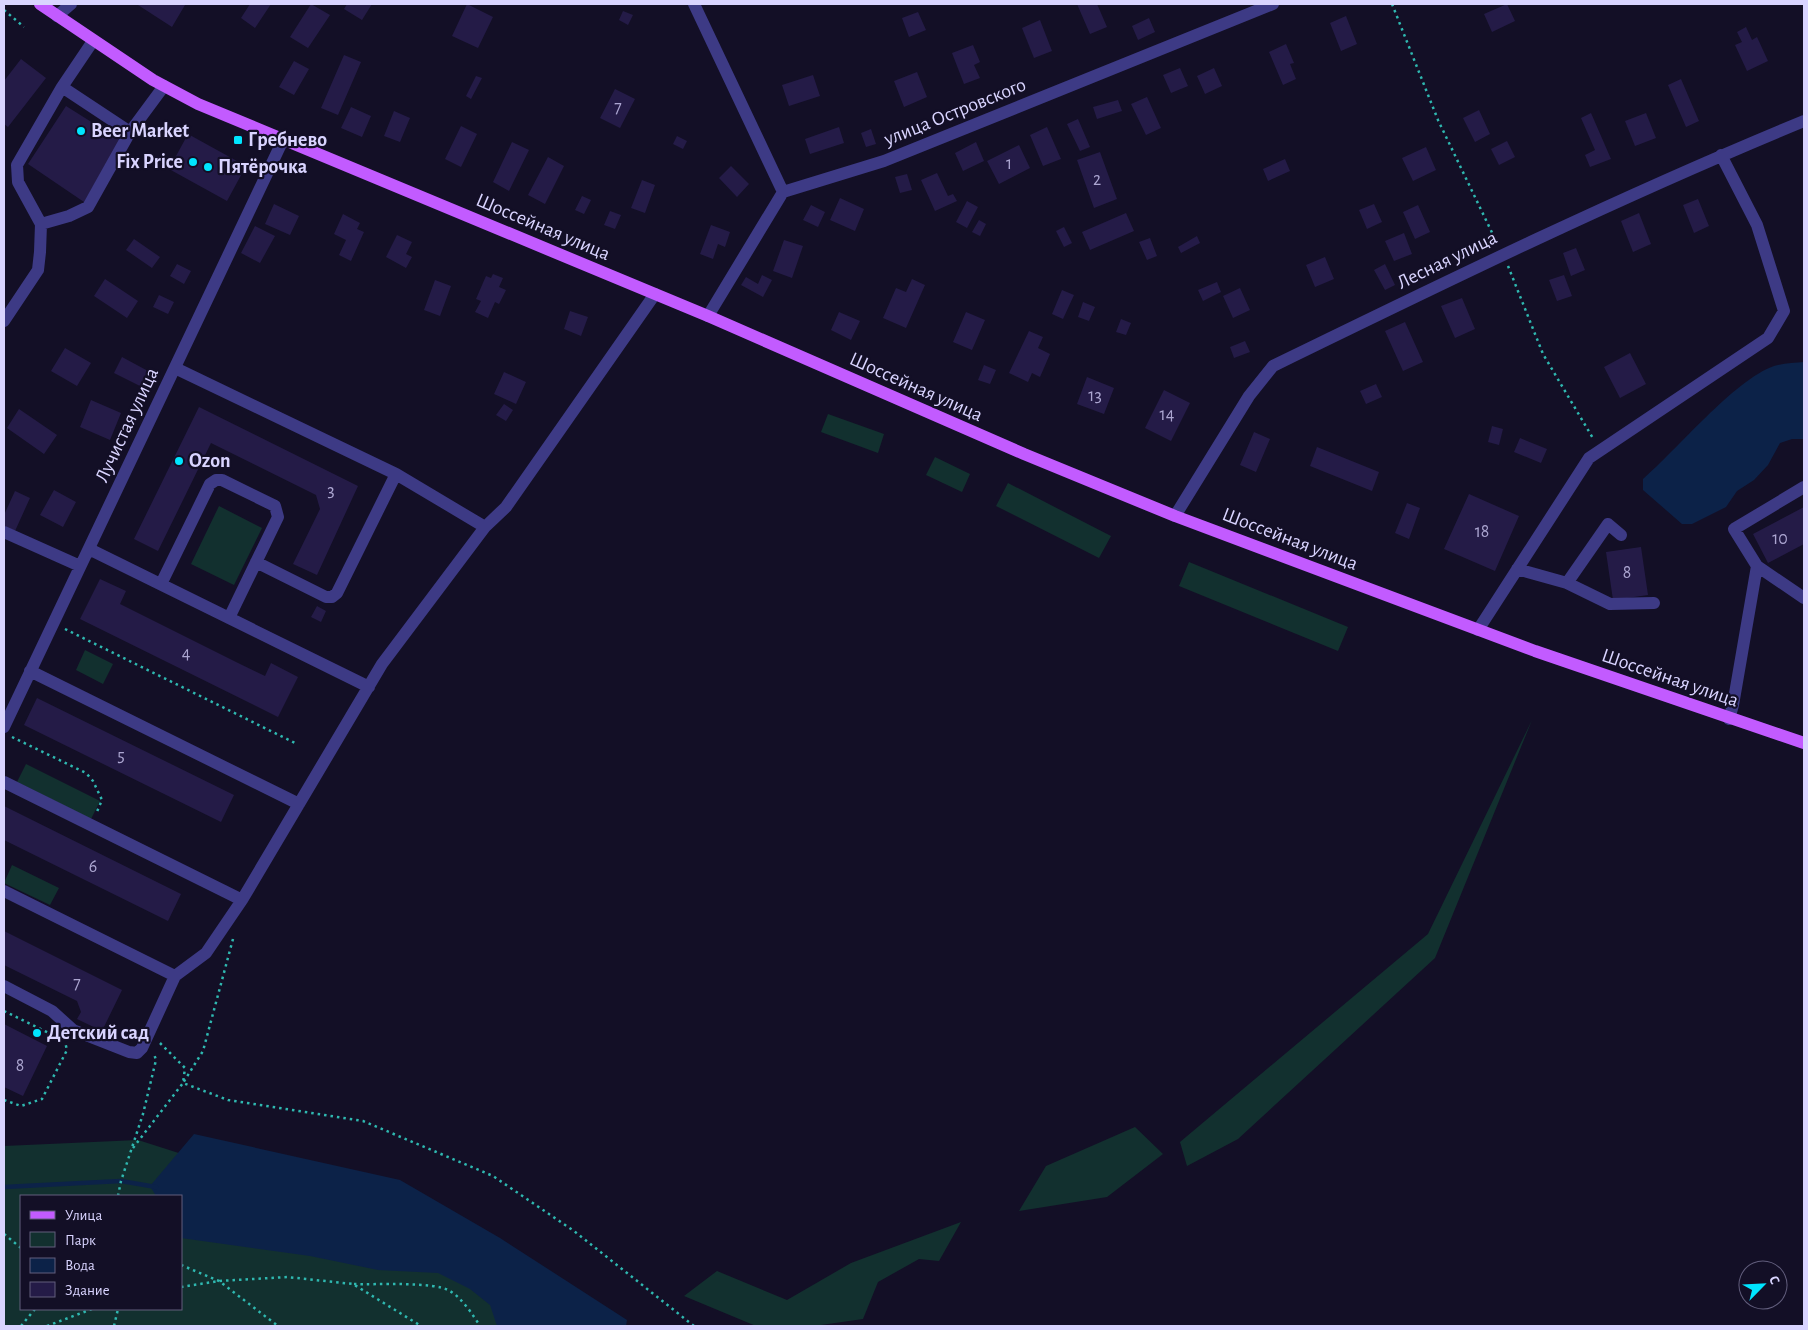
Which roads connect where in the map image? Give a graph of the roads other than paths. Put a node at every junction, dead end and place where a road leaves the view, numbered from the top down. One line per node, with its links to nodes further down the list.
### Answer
1 (40, 4): 5 (main road, Шоссейная улица)
2 (71, 4): 5 (street)
3 (694, 4): 13 (street)
4 (1273, 4): 13 (street, улица Островского)
5 (57, 16): 6 (main road, Шоссейная улица)
6 (93, 41): 7 (main road, Шоссейная улица); 8 (street)
7 (164, 86): 10 (street); 11 (main road, Шоссейная улица)
8 (62, 87): 10 (street); 14 (street)
9 (1804, 121): 12 (street, Лесная улица)
10 (130, 132): 14 (street)
11 (283, 140): 15 (main road, Шоссейная улица); 18 (street, Лучистая улица)
12 (1721, 155): 21 (street, Лесная улица); 29 (street)
13 (784, 192): 16 (street)
14 (41, 224): 17 (street)
15 (655, 294): 16 (main road, Шоссейная улица); 22 (street)
16 (708, 316): 21 (main road, Шоссейная улица)
17 (4, 321)
18 (175, 368): 19 (street); 25 (street, Лучистая улица)
19 (396, 474): 22 (street); 26 (street)
20 (1804, 487): 28 (street)
21 (1175, 516): 35 (main road, Шоссейная улица)
22 (485, 527): 37 (street)
23 (4, 532): 27 (street)
24 (1621, 535): 30 (street)
25 (89, 549): 27 (street, Лучистая улица); 31 (street)
26 (256, 562): 31 (street); 34 (street)
27 (80, 566): 36 (street, Лучистая улица)
28 (1757, 566): 32 (street); 38 (street)
29 (1517, 570): 30 (street); 35 (street)
30 (1567, 583): 33 (street)
31 (161, 584): 34 (street)
32 (1804, 598)
33 (1654, 603)
34 (228, 618): 37 (street)
35 (1478, 630): 38 (main road, Шоссейная улица)
36 (30, 671): 39 (street, Лучистая улица); 42 (street)
37 (369, 687): 42 (street)
38 (1729, 719): 40 (main road, Шоссейная улица)
39 (4, 727)
40 (1804, 743)
41 (4, 782): 44 (street)
42 (299, 804): 44 (street)
43 (4, 891): 45 (street)
44 (242, 900): 45 (street)
45 (175, 976): 46 (street)
46 (4, 986)

